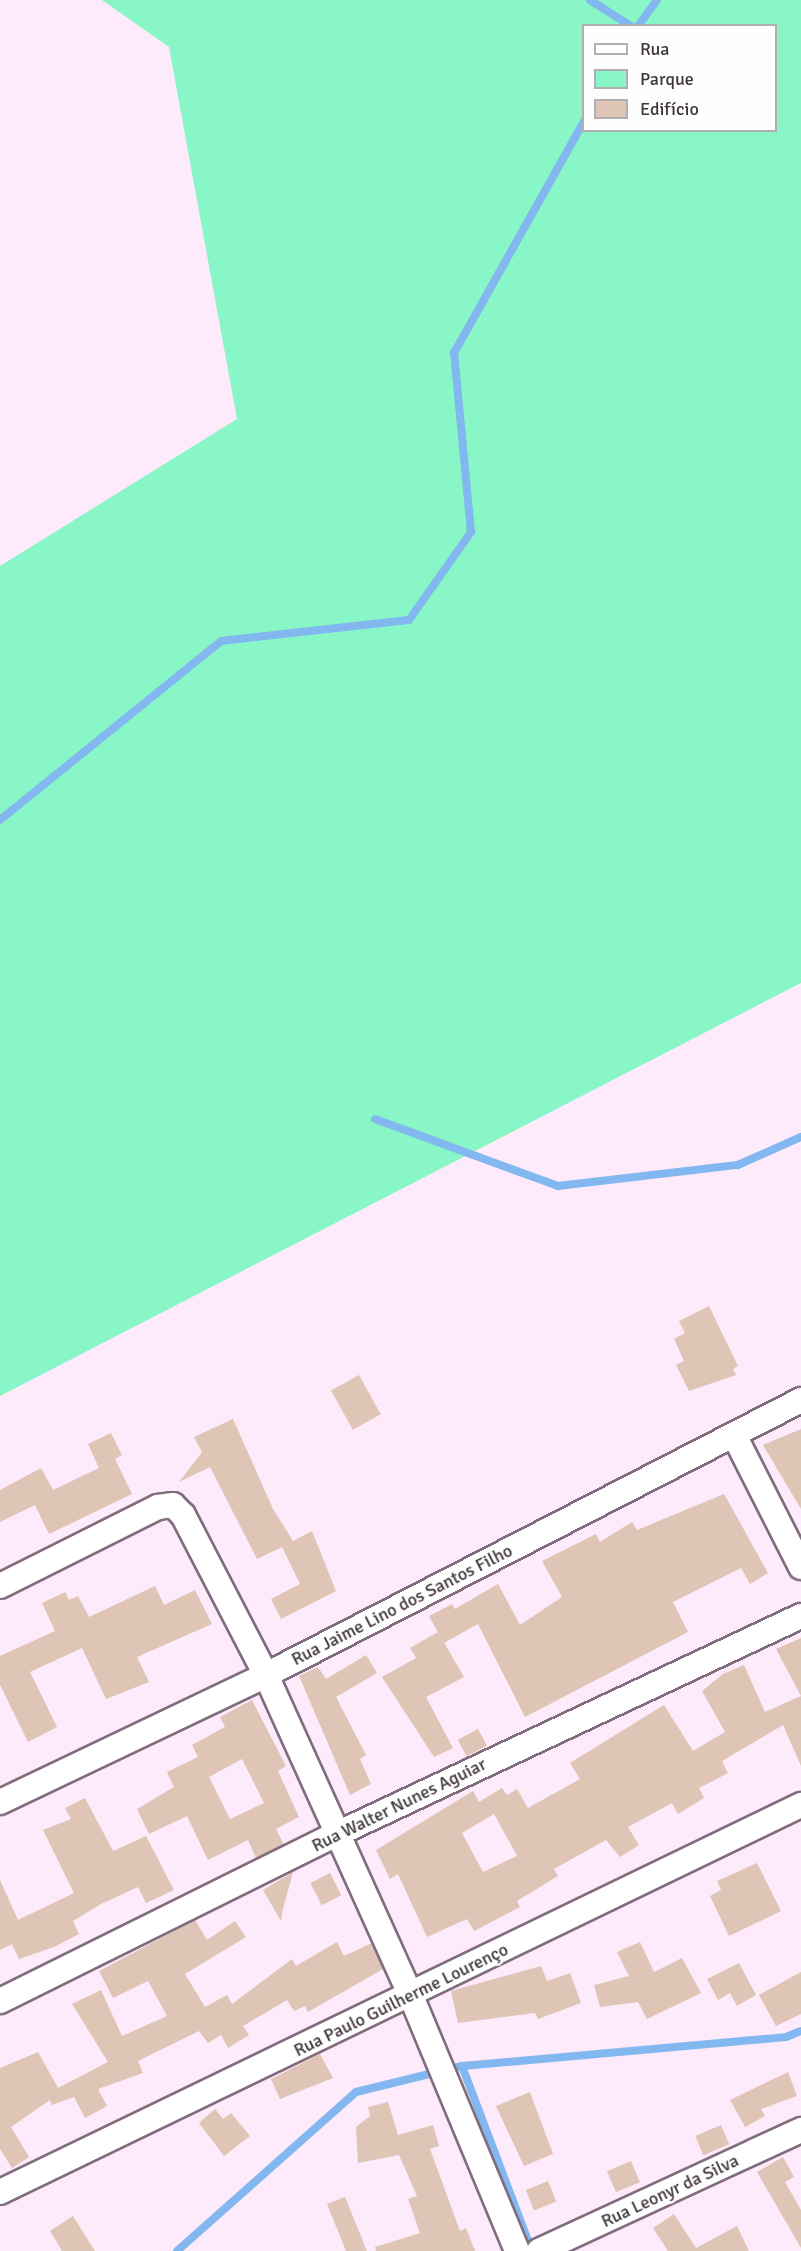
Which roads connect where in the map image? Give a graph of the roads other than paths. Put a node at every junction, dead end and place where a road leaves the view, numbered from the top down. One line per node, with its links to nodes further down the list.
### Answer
1 (801, 1400): 2 (street, Rua Jaime Lino dos Santos Filho)
2 (734, 1435): 3 (street); 6 (street, Rua Jaime Lino dos Santos Filho)
3 (801, 1567)
4 (0, 1586): 6 (street)
5 (801, 1616): 9 (street, Rua Walter Nunes Aguiar)
6 (266, 1675): 7 (street, Rua Jaime Lino dos Santos Filho); 9 (street)
7 (0, 1802)
8 (801, 1805): 10 (street, Rua Paulo Guilherme Lourenço)
9 (337, 1834): 10 (street); 11 (street, Rua Walter Nunes Aguiar)
10 (411, 1996): 13 (street, Rua Paulo Guilherme Lourenço); 14 (street)
11 (0, 2001)
12 (801, 2130): 15 (street, Rua Leonyr da Silva)
13 (0, 2192)
14 (517, 2251)
15 (539, 2251)

